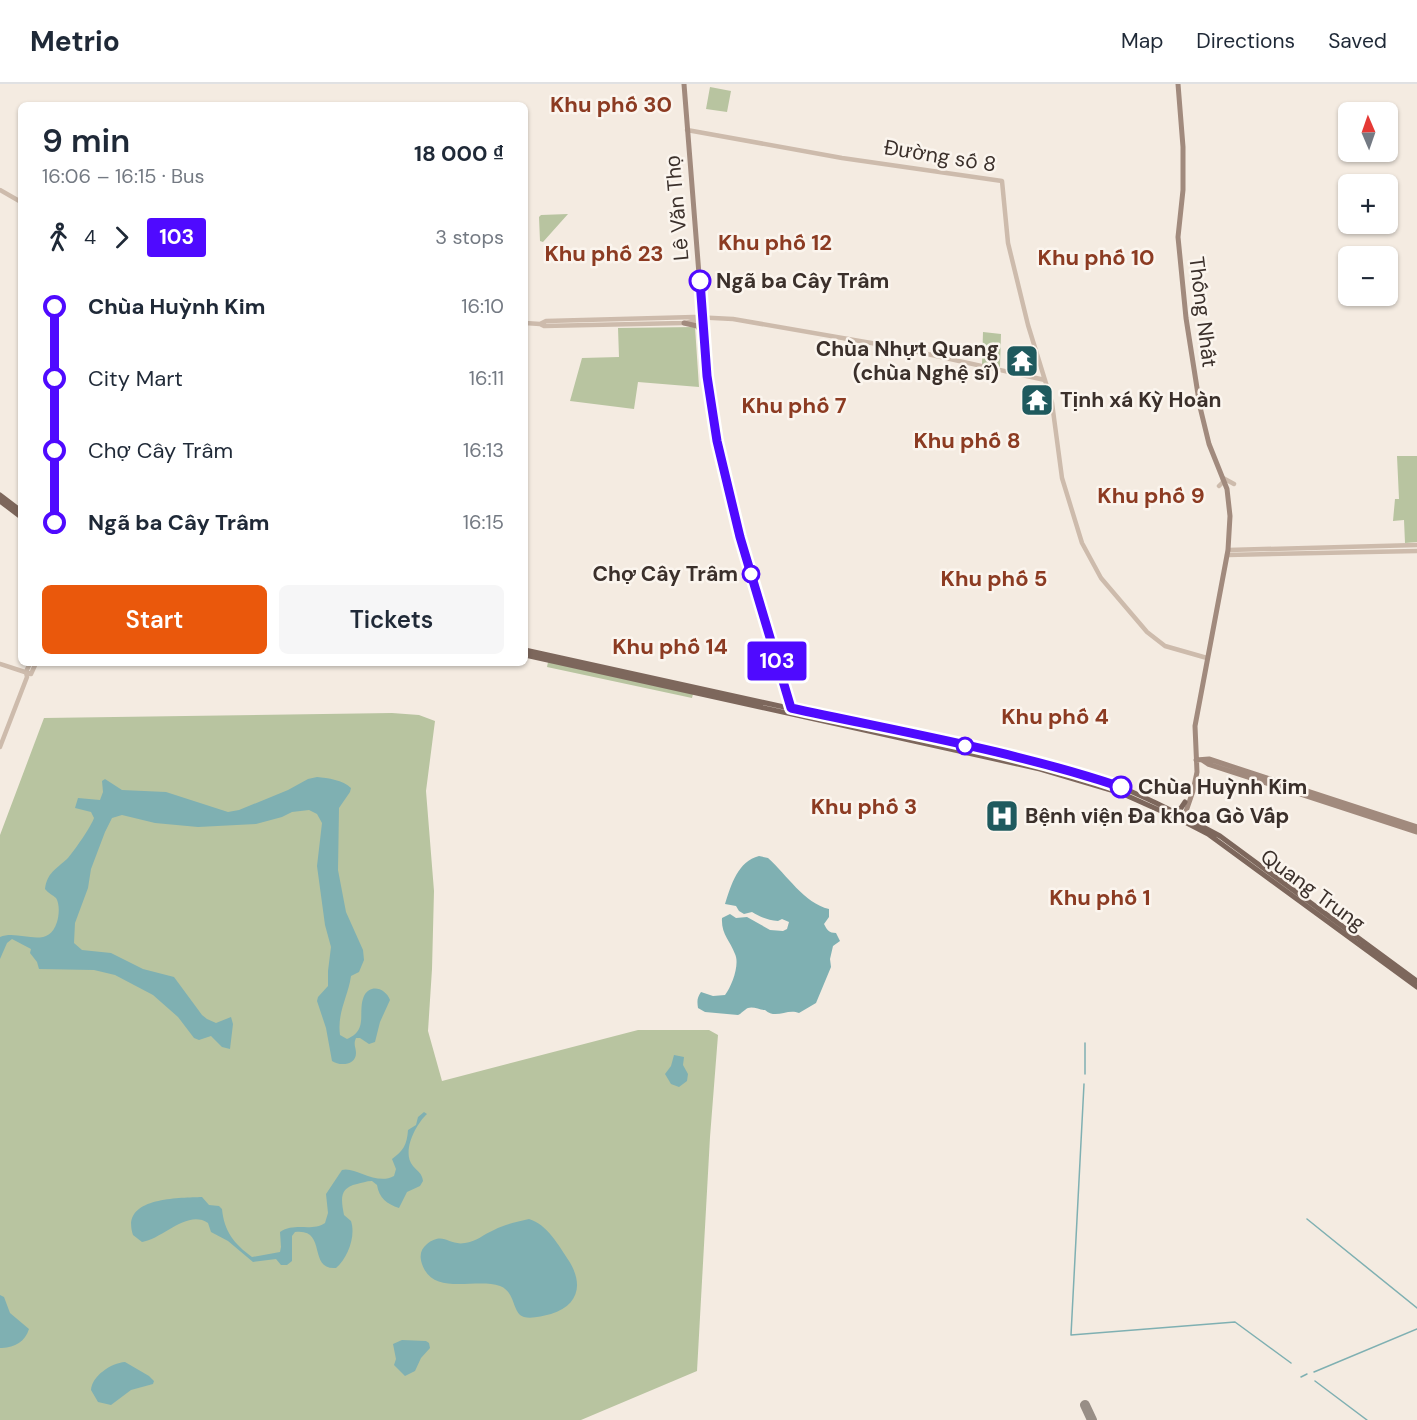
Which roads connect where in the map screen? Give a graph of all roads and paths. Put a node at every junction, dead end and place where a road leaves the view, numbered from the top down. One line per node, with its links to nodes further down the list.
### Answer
1 (684, 84): 3 (main road, Lê Văn Thọ)
2 (1178, 84): 12 (main road, Thống Nhất)
3 (687, 130): 6 (main road, Lê Văn Thọ); 11 (street, Đường số 8)
4 (0, 190): 5 (street)
5 (18, 200)
6 (703, 319): 8 (street); 9 (street); 10 (main road, Lê Văn Thọ); 11 (street)
7 (528, 323): 9 (street)
8 (684, 323): 9 (street); 10 (main road)
9 (540, 324)
10 (704, 334): 30 (main road, Lê Văn Thọ)
11 (1045, 380): 25 (street, Đường số 8)
12 (1223, 478): 13 (street); 14 (street); 21 (main road, Thống Nhất)
13 (1234, 484)
14 (1219, 486)
15 (0, 495): 17 (main road)
16 (0, 501): 18 (main road)
17 (18, 509)
18 (18, 515)
19 (1417, 545): 21 (street)
20 (1417, 551): 21 (street)
21 (1227, 553): 25 (main road, Thống Nhất)
22 (528, 651): 24 (main road, Quang Trung)
23 (528, 655): 24 (main road, Quang Trung)
24 (538, 655): 30 (main road, Quang Trung)
25 (1207, 658): 32 (main road, Thống Nhất)
26 (0, 664): 29 (street)
27 (29, 666): 29 (street)
28 (34, 666): 29 (street)
29 (28, 674): 31 (street)
30 (792, 711): 33 (main road, Quang Trung)
31 (0, 747)
32 (1199, 760): 34 (main road, Thống Nhất); 38 (main road); 39 (main road)
33 (1065, 772): 36 (main road, Quang Trung); 37 (main road, Quang Trung)
34 (1193, 788): 35 (main road, Thống Nhất); 37 (main road, Thống Nhất)
35 (1185, 802): 36 (main road); 37 (main road, Thống Nhất)
36 (1172, 812): 37 (main road, Quang Trung)
37 (1182, 818): 40 (main road, Quang Trung)
38 (1417, 827)
39 (1417, 832)
40 (1386, 961): 41 (main road, Quang Trung); 42 (main road, Quang Trung)
41 (1417, 981)
42 (1417, 987)

